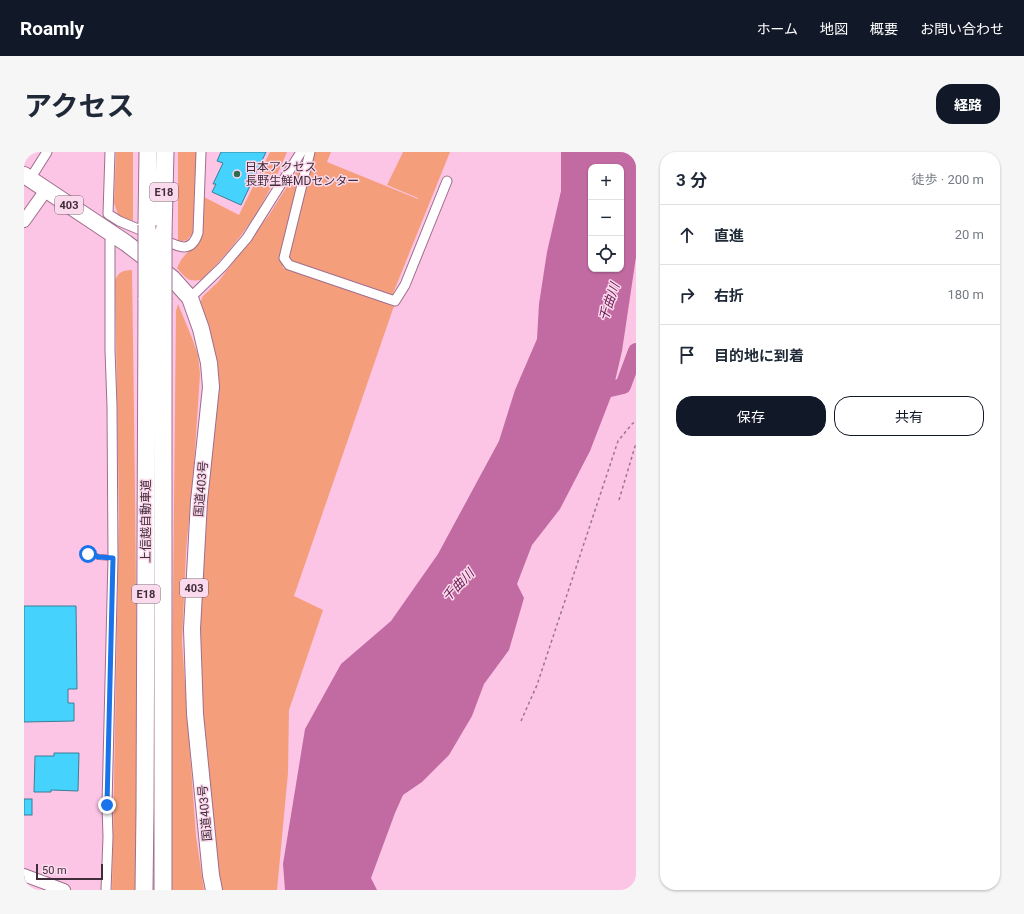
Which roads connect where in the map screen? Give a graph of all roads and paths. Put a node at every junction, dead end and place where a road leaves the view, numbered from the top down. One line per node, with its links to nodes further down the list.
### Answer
1 (47, 152): 8 (street)
2 (110, 152): 5 (street)
3 (148, 152): 14 (highway, 上信越自動車道 / E18, bridge)
4 (164, 152): 14 (highway, 上信越自動車道 / E18, bridge)
5 (200, 152)
6 (301, 152): 13 (street)
7 (310, 152): 9 (street)
8 (27, 177): 10 (highway, 国道403号 / 403)
9 (447, 181)
10 (46, 190): 11 (street); 13 (highway, 国道403号 / 403)
11 (24, 221)
12 (110, 240): 19 (street)
13 (190, 298): 26 (highway, 国道403号 / 403)
14 (155, 299): 24 (highway, 上信越自動車道 / E18); 25 (highway, 上信越自動車道 / E18)
15 (636, 421): 20 (path)
16 (636, 443): 17 (path)
17 (620, 500)
18 (88, 554): 19 (lane)
19 (113, 558): 23 (street)
20 (521, 721)
21 (24, 875): 22 (street)
22 (64, 890)
23 (106, 890)
24 (144, 890)
25 (163, 890)
26 (214, 890)

